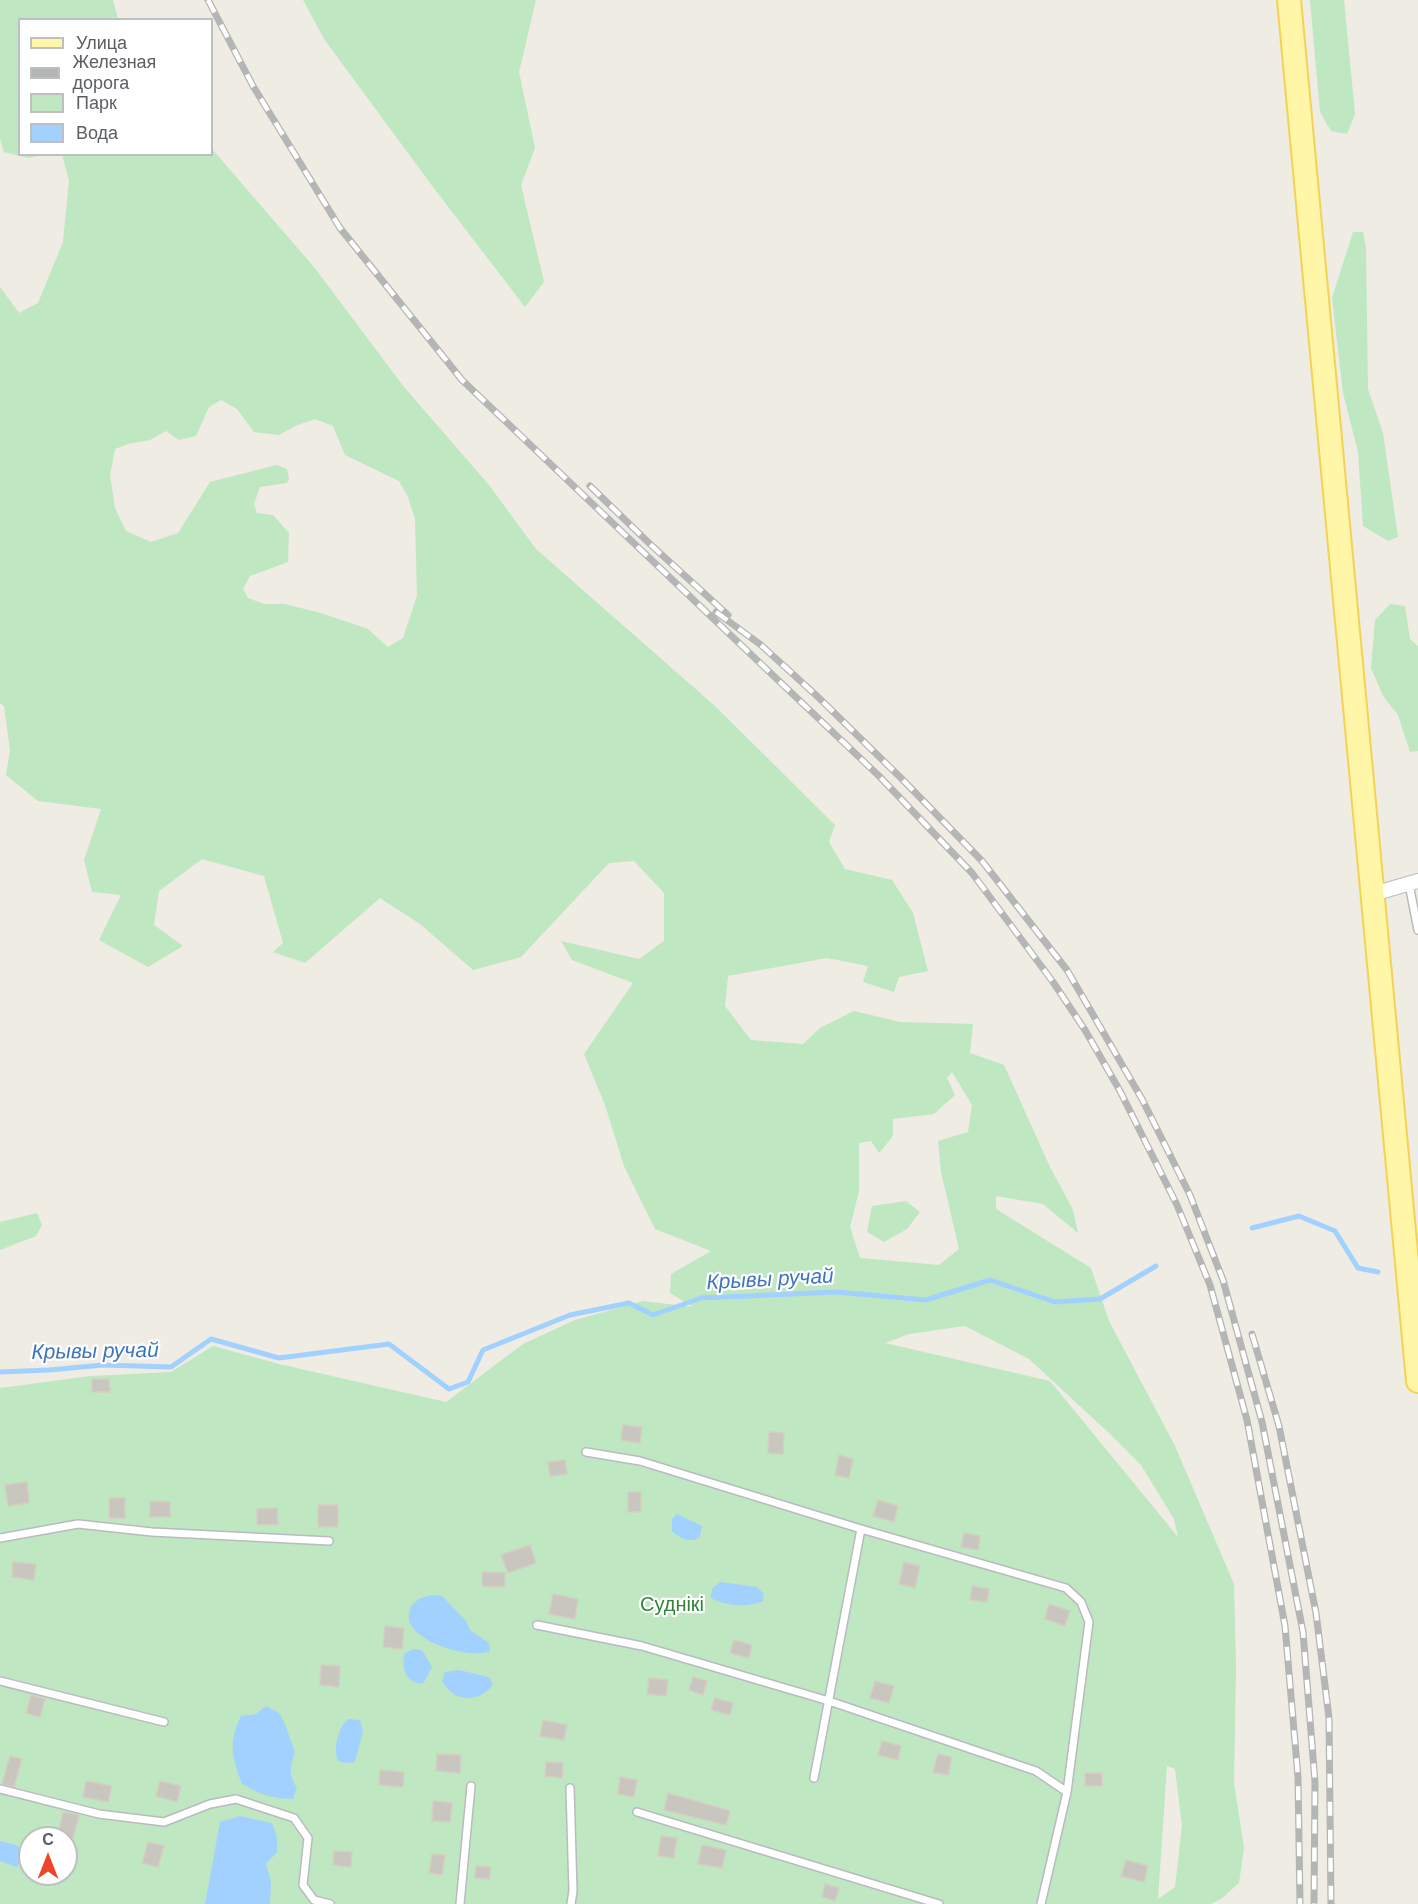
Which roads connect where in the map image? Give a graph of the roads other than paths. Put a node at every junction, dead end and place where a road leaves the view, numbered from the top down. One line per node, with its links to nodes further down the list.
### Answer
1 (1289, 0): 3 (main road)
2 (1413, 883): 3 (street); 4 (lane)
3 (1372, 894): 5 (main road)
4 (1418, 930)
5 (1418, 1381)
6 (586, 1452): 7 (lane)
7 (861, 1529): 12 (lane); 18 (lane)
8 (0, 1538): 9 (lane)
9 (329, 1541)
10 (537, 1625): 12 (lane)
11 (0, 1681): 13 (lane)
12 (829, 1701): 14 (lane); 18 (lane)
13 (164, 1722)
14 (814, 1778)
15 (471, 1786): 21 (lane)
16 (570, 1788): 22 (lane)
17 (0, 1789): 20 (lane)
18 (1067, 1792): 24 (lane)
19 (637, 1812): 23 (lane)
20 (330, 1904)
21 (460, 1904)
22 (571, 1904)
23 (939, 1904)
24 (1041, 1904)

